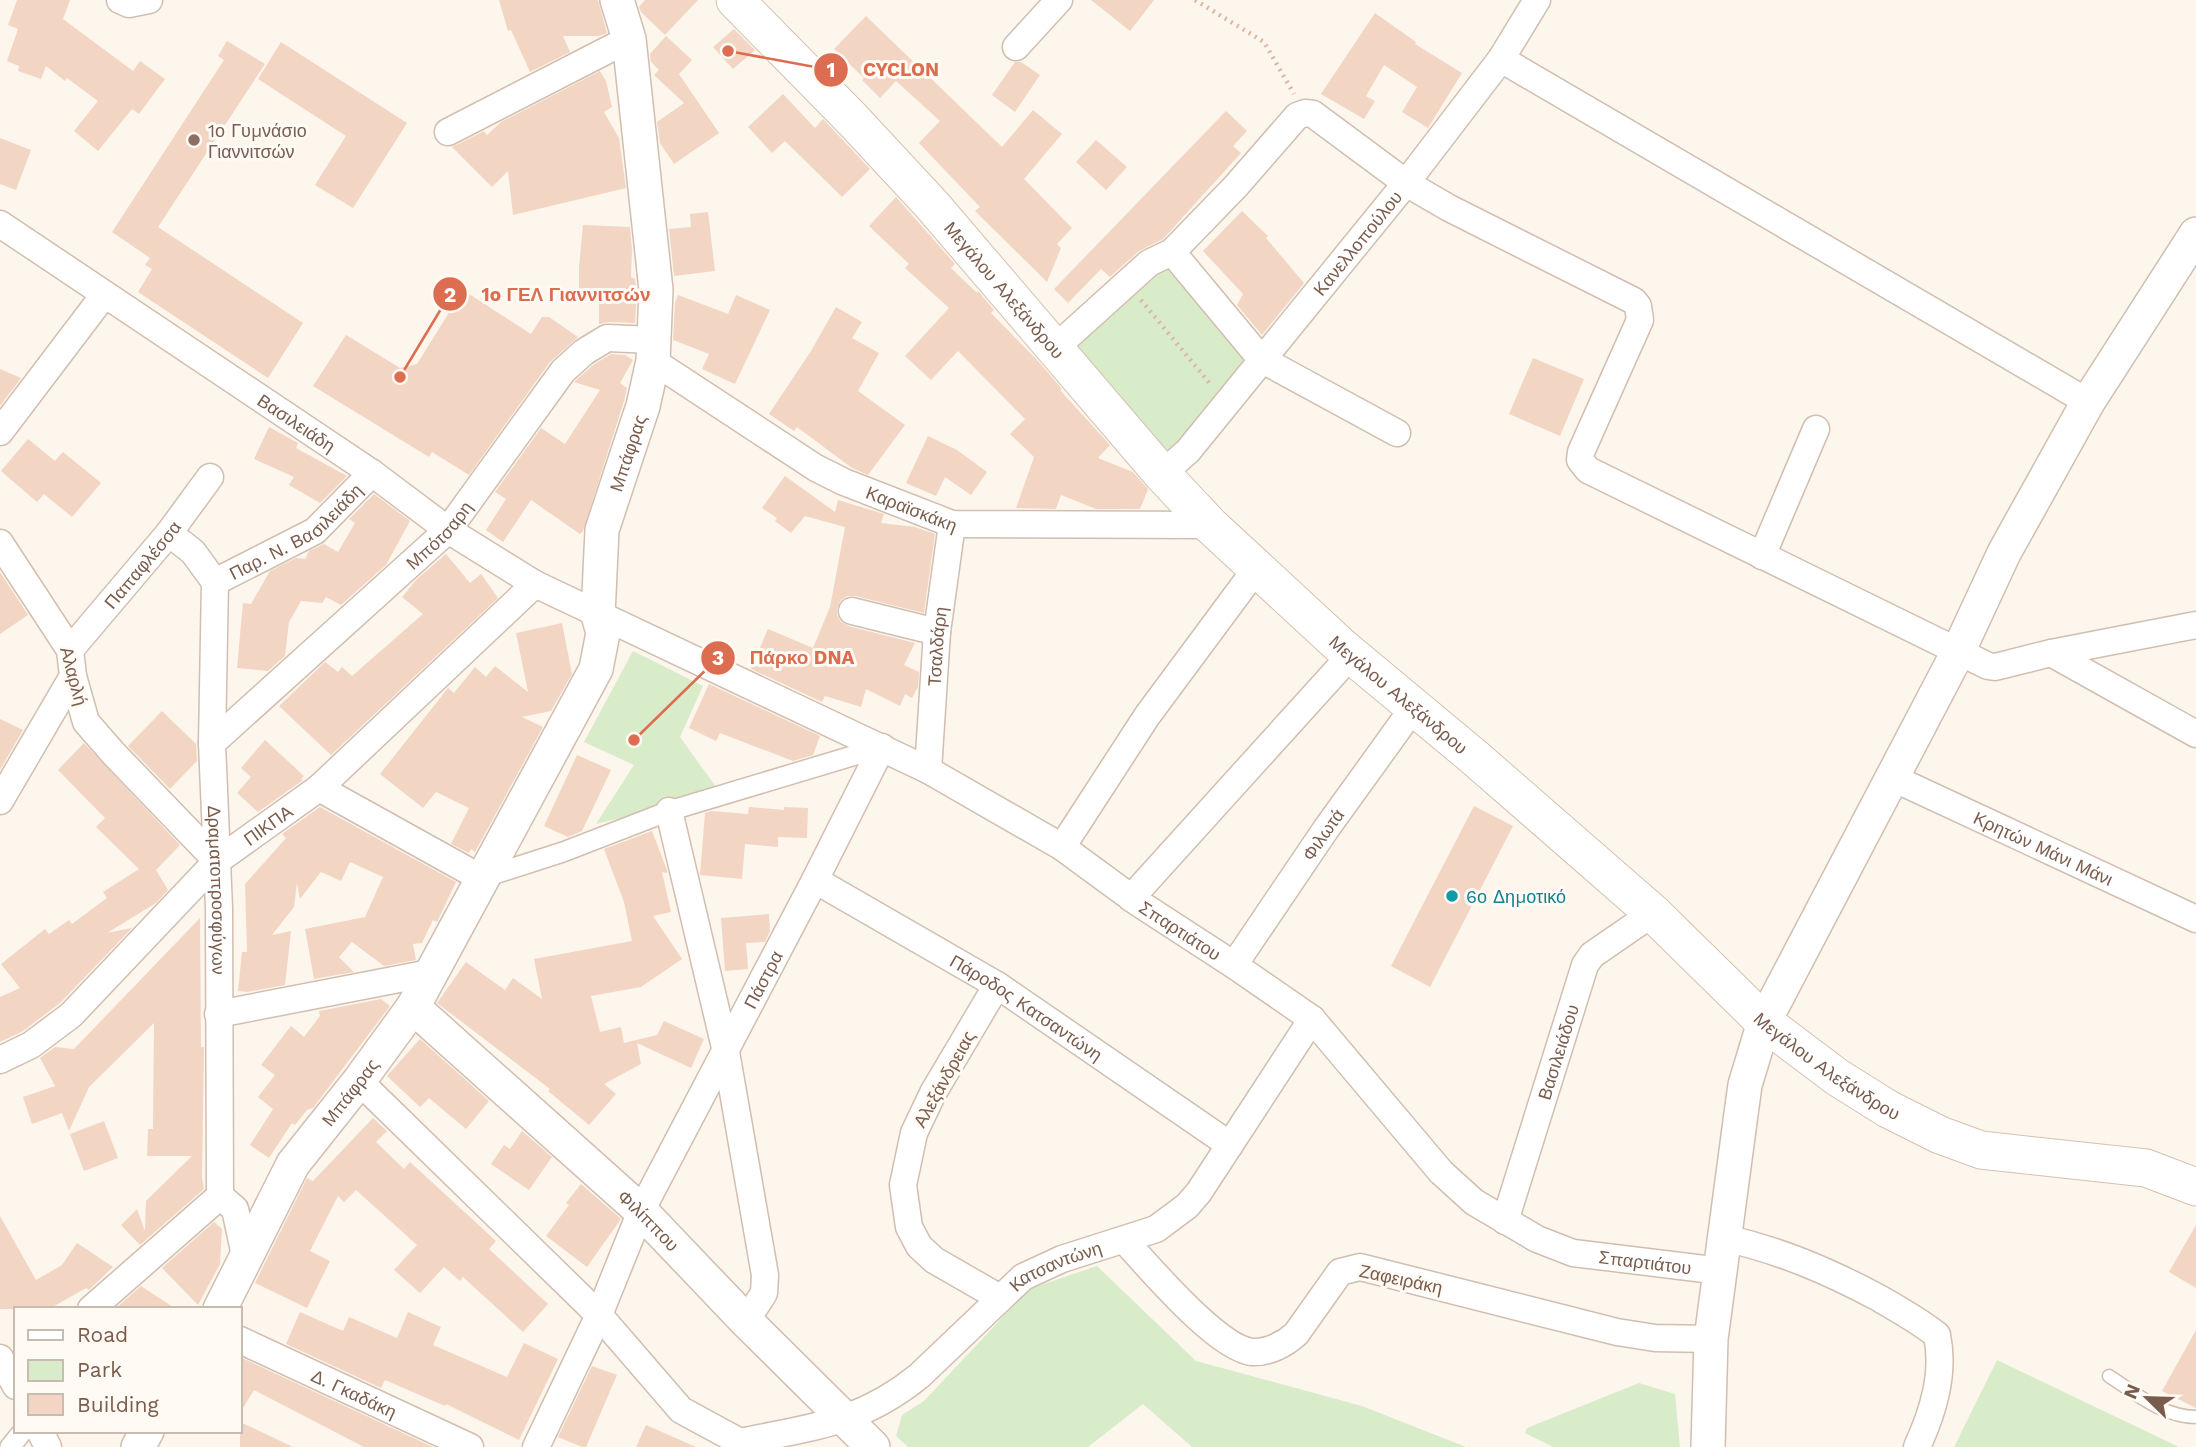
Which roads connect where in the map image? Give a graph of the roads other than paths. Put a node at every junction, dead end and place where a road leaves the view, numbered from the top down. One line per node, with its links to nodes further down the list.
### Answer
1 (120, 0): 2 (street)
2 (149, 0)
3 (617, 0): 7 (street, Μπάφρας)
4 (735, 0): 16 (main road, Μεγάλου Αλεξάνδρου)
5 (1059, 0): 8 (street)
6 (1537, 0): 9 (street, Κανελλοπούλου)
7 (629, 38): 10 (street); 17 (street, Μπάφρας)
8 (1016, 47)
9 (1501, 59): 11 (street, Κανελλοπούλου); 19 (street)
10 (448, 132)
11 (1406, 183): 14 (street); 18 (street, Κανελλοπούλου); 31 (street)
12 (0, 224): 15 (street, Βασιλειάδη)
13 (2196, 234): 19 (street)
14 (1172, 252): 16 (street); 18 (street)
15 (104, 295): 21 (street); 23 (street, Βασιλειάδη)
16 (1055, 348): 24 (main road, Μεγάλου Αλεξάνδρου)
17 (653, 350): 26 (street, Καραϊσκάκη); 28 (street, Μπότσαρη); 36 (street, Μπάφρας)
18 (1261, 359): 22 (street); 24 (street, Κανελλοπούλου)
19 (2088, 402): 40 (street)
20 (1816, 429): 31 (street)
21 (0, 432)
22 (1397, 433)
23 (372, 473): 28 (street, Βασιλειάδη); 33 (street, Παρ. Ν. Βασιλειάδη)
24 (1162, 474): 27 (main road, Μεγάλου Αλεξάνδρου)
25 (210, 477): 29 (street, Παπαφλέσσα)
26 (952, 524): 27 (street, Καραϊσκάκη); 38 (street, Τσαλδάρη)
27 (1210, 526): 32 (main road, Μεγάλου Αλεξάνδρου)
28 (448, 530): 34 (street, Βασιλειάδη); 46 (street, Μπότσαρη)
29 (169, 533): 33 (street); 39 (street, Παπαφλέσσα)
30 (2, 549): 39 (street, Αλαρλή)
31 (1762, 556): 40 (street)
32 (1256, 569): 42 (main road, Μεγάλου Αλεξάνδρου); 53 (street)
33 (215, 582): 46 (street, Δραματοπροσφύγων)
34 (535, 584): 36 (street, Βασιλειάδη); 50 (street, ΠΙΚΠΑ)
35 (852, 611): 38 (street)
36 (598, 615): 47 (street, Σπαρτιάτου); 55 (street, Μπάφρας)
37 (2196, 625): 41 (street)
38 (937, 632): 48 (street, Τσαλδάρη)
39 (70, 650): 43 (street, Αλαρλή)
40 (1958, 652): 41 (street); 49 (street)
41 (2051, 653): 45 (street)
42 (1351, 655): 44 (main road, Μεγάλου Αλεξάνδρου); 57 (street)
43 (73, 676): 51 (street); 54 (street, Αλαρλή)
44 (1414, 707): 58 (main road, Μεγάλου Αλεξάνδρου); 60 (street, Φιλωτά)
45 (2196, 734)
46 (212, 743): 54 (street, Δραματοπροσφύγων)
47 (882, 747): 48 (street, Σπαρτιάτου); 52 (street); 56 (street, Πάστρα)
48 (928, 770): 53 (street, Σπαρτιάτου)
49 (1893, 778): 59 (street, Κρητών Μάνι Μάνι); 66 (street)
50 (319, 788): 54 (street, ΠΙΚΠΑ); 55 (street)
51 (0, 801)
52 (669, 811): 55 (street); 67 (street)
53 (1062, 847): 57 (street, Σπαρτιάτου)
54 (217, 861): 64 (street, Δραματοπροσφύγων); 68 (street, ΠΙΚΠΑ)
55 (481, 878): 61 (street, Μπάφρας)
56 (815, 880): 62 (street, Πάροδος Κατσαντώνη); 67 (street, Πάστρα)
57 (1131, 898): 60 (street, Σπαρτιάτου)
58 (1653, 913): 66 (main road, Μεγάλου Αλεξάνδρου); 74 (street, Βασιλειάδου)
59 (2196, 919)
60 (1234, 965): 65 (street, Σπαρτιάτου)
61 (430, 974): 63 (street, Μπάφρας); 64 (street)
62 (997, 985): 70 (street, Πάροδος Κατσαντώνη); 79 (street, Αλεξάνδρειας)
63 (413, 1007): 69 (street, Μπάφρας); 73 (street, Φιλίππου)
64 (218, 1014): 72 (street, Δραματοπροσφύγων)
65 (1312, 1019): 70 (street, Κατσαντώνη); 74 (street, Σπαρτιάτου)
66 (1764, 1022): 71 (main road, Μεγάλου Αλεξάνδρου); 75 (street)
67 (726, 1052): 73 (street, Πάστρα); 83 (street)
68 (0, 1060)
69 (359, 1081): 77 (street, Μπάφρας); 82 (street)
70 (1230, 1145): 76 (street, Κατσαντώνη)
71 (2196, 1187)
72 (220, 1195): 77 (street); 80 (street)
73 (641, 1211): 82 (street, Πάστρα); 83 (street, Φιλίππου)
74 (1505, 1221): 78 (street, Σπαρτιάτου)
75 (1725, 1238): 78 (street); 96 (street)
76 (1124, 1240): 79 (street, Κατσαντώνη); 84 (street, Ζαφειράκη)
77 (246, 1260): 81 (street, Μπάφρας)
78 (1721, 1271): 84 (street)
79 (1000, 1298): 88 (street, Κατσαντώνη)
80 (93, 1307)
81 (221, 1307)
82 (599, 1315): 90 (street); 93 (street)
83 (746, 1321): 88 (street, Φιλίππου)
84 (1711, 1339): 95 (street)
85 (242, 1341): 92 (street, Δ. Γκαδάκη)
86 (2109, 1376): 87 (lane)
87 (2196, 1416)
88 (845, 1419): 90 (street, Κατσαντώνη); 94 (street, Φιλίππου)
89 (21, 1433): 91 (street)
90 (739, 1444)
91 (10, 1447)
92 (470, 1447)
93 (536, 1447)
94 (873, 1447)
95 (1708, 1447)
96 (1917, 1447)

